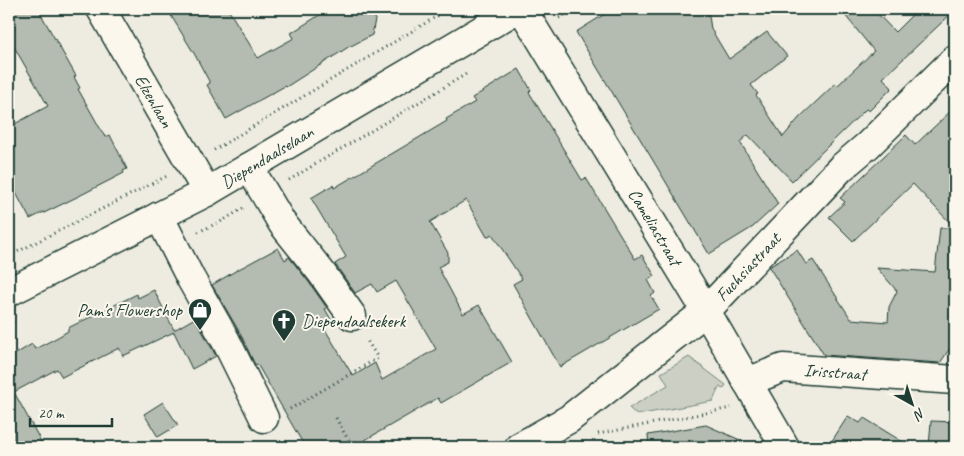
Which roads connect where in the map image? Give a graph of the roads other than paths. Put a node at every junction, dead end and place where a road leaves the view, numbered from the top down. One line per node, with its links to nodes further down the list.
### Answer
1 (101, 9): 6 (street, Elzenlaan)
2 (517, 9): 5 (street, Diependaalselaan)
3 (522, 9): 9 (street, Cameliastraat)
4 (955, 59): 9 (street, Fuchsiastraat)
5 (249, 167): 6 (street, Diependaalselaan); 10 (street)
6 (207, 192): 7 (street, Diependaalselaan)
7 (159, 216): 8 (street, Diependaalselaan); 13 (street)
8 (9, 292)
9 (706, 311): 12 (street, Cameliastraat); 14 (street, Fuchsiastraat)
10 (352, 316)
11 (955, 380): 12 (street, Irisstraat)
12 (748, 382): 15 (street, Cameliastraat)
13 (264, 418)
14 (519, 447)
15 (785, 447)

